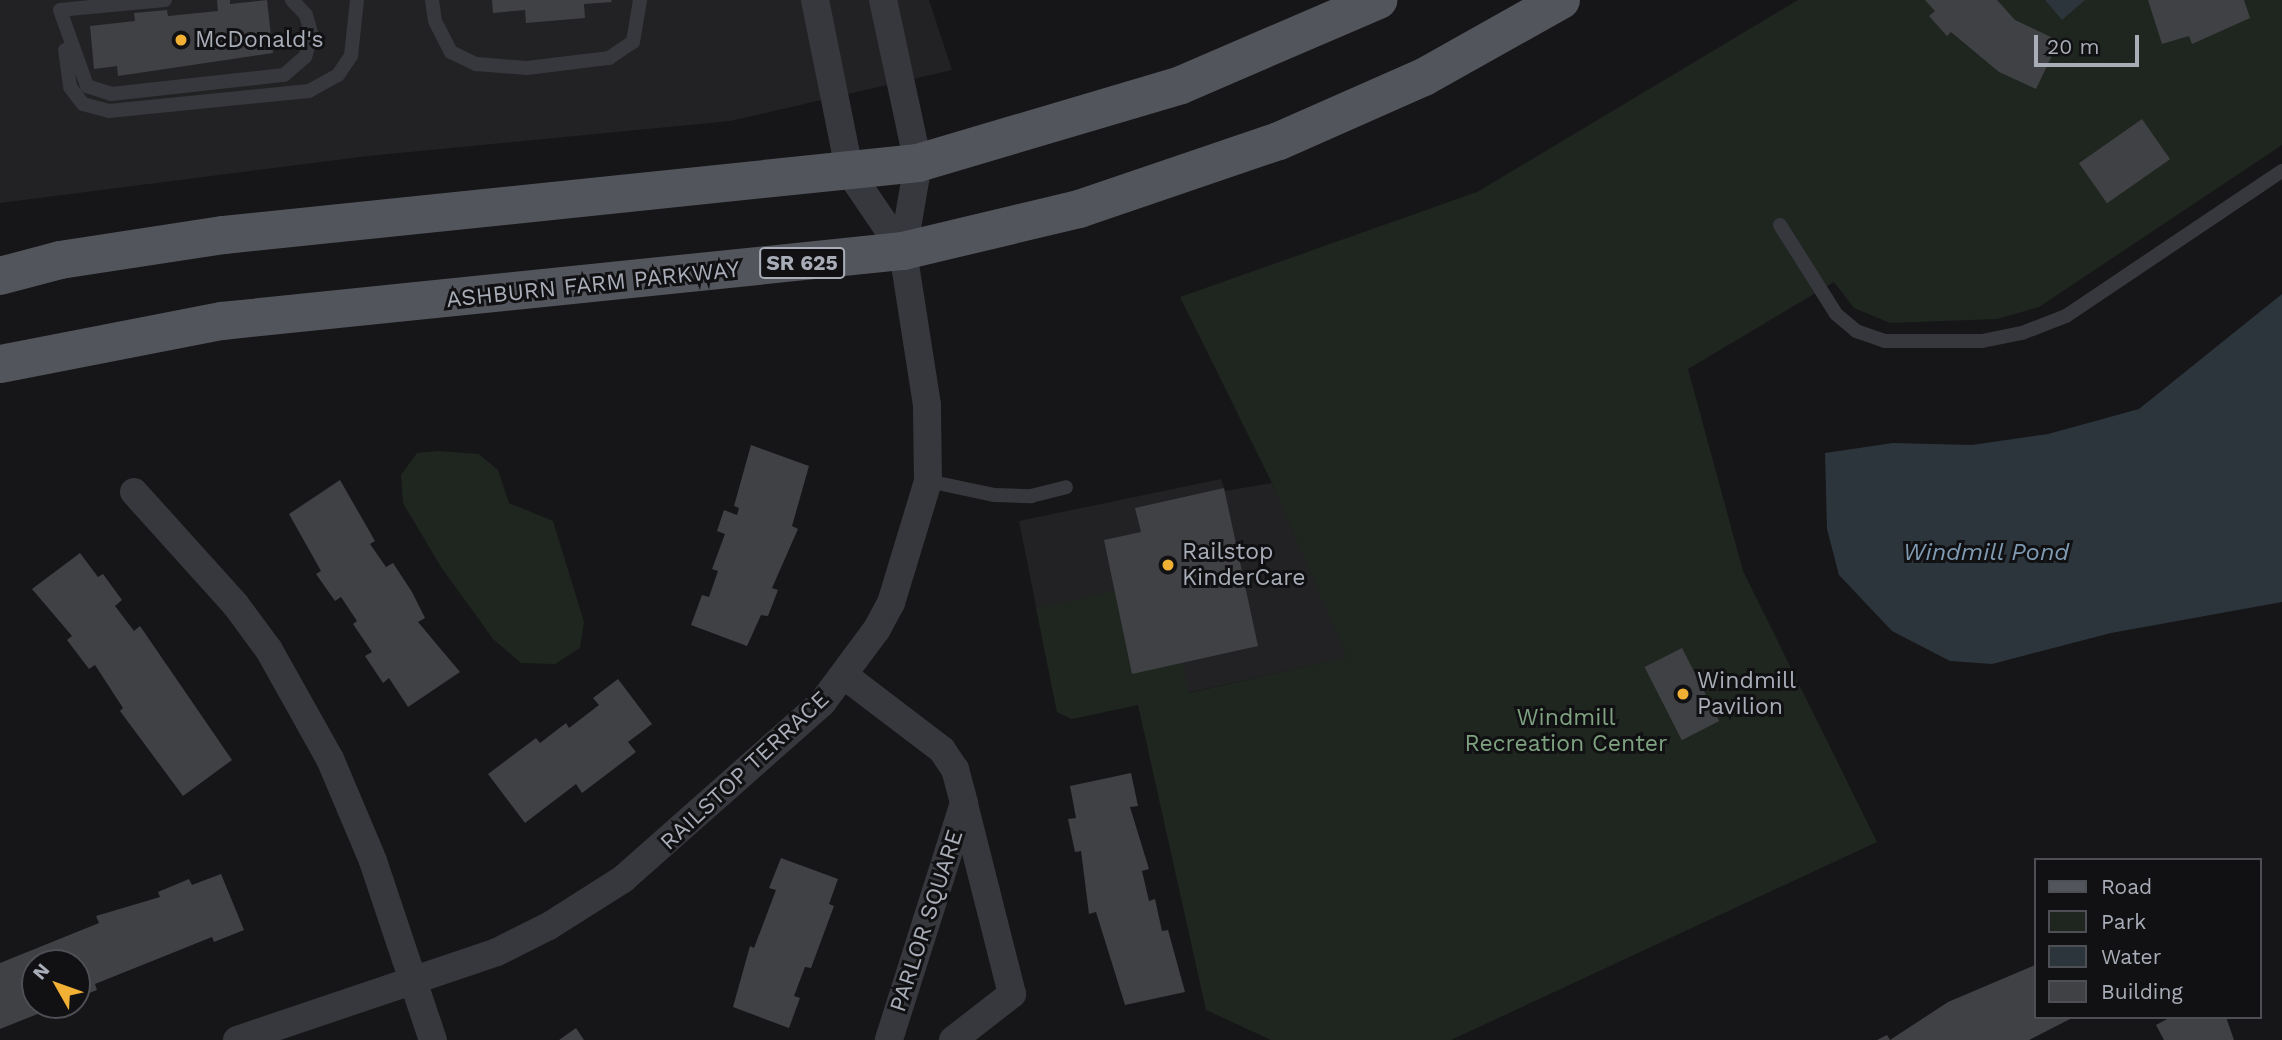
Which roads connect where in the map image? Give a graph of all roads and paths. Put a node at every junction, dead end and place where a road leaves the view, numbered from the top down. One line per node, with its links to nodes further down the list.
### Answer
1 (165, 0): 10 (lane)
2 (292, 0): 10 (lane)
3 (357, 0): 10 (lane)
4 (432, 0): 5 (lane)
5 (640, 0)
6 (815, 0): 13 (street)
7 (883, 0): 11 (street)
8 (1378, 0): 11 (main road)
9 (1561, 0): 15 (main road, ASHBURN FARM PARKWAY / SR 625)
10 (59, 5)
11 (918, 163): 13 (main road); 15 (street)
12 (2282, 171): 14 (lane)
13 (850, 173): 15 (street); 16 (main road)
14 (1780, 225)
15 (903, 251): 17 (main road, ASHBURN FARM PARKWAY / SR 625); 18 (street, RAILSTOP TERRACE)
16 (0, 276)
17 (0, 364)
18 (928, 481): 19 (lane); 21 (street, RAILSTOP TERRACE)
19 (1066, 487)
20 (134, 492): 23 (street)
21 (845, 676): 22 (street, PARLOR SQUARE); 23 (street, RAILSTOP TERRACE)
22 (964, 803): 26 (street, PARLOR SQUARE); 27 (street, PARLOR SQUARE)
23 (412, 982): 24 (street, RAILSTOP TERRACE); 25 (street)
24 (237, 1040)
25 (433, 1040)
26 (889, 1040)
27 (953, 1040)

